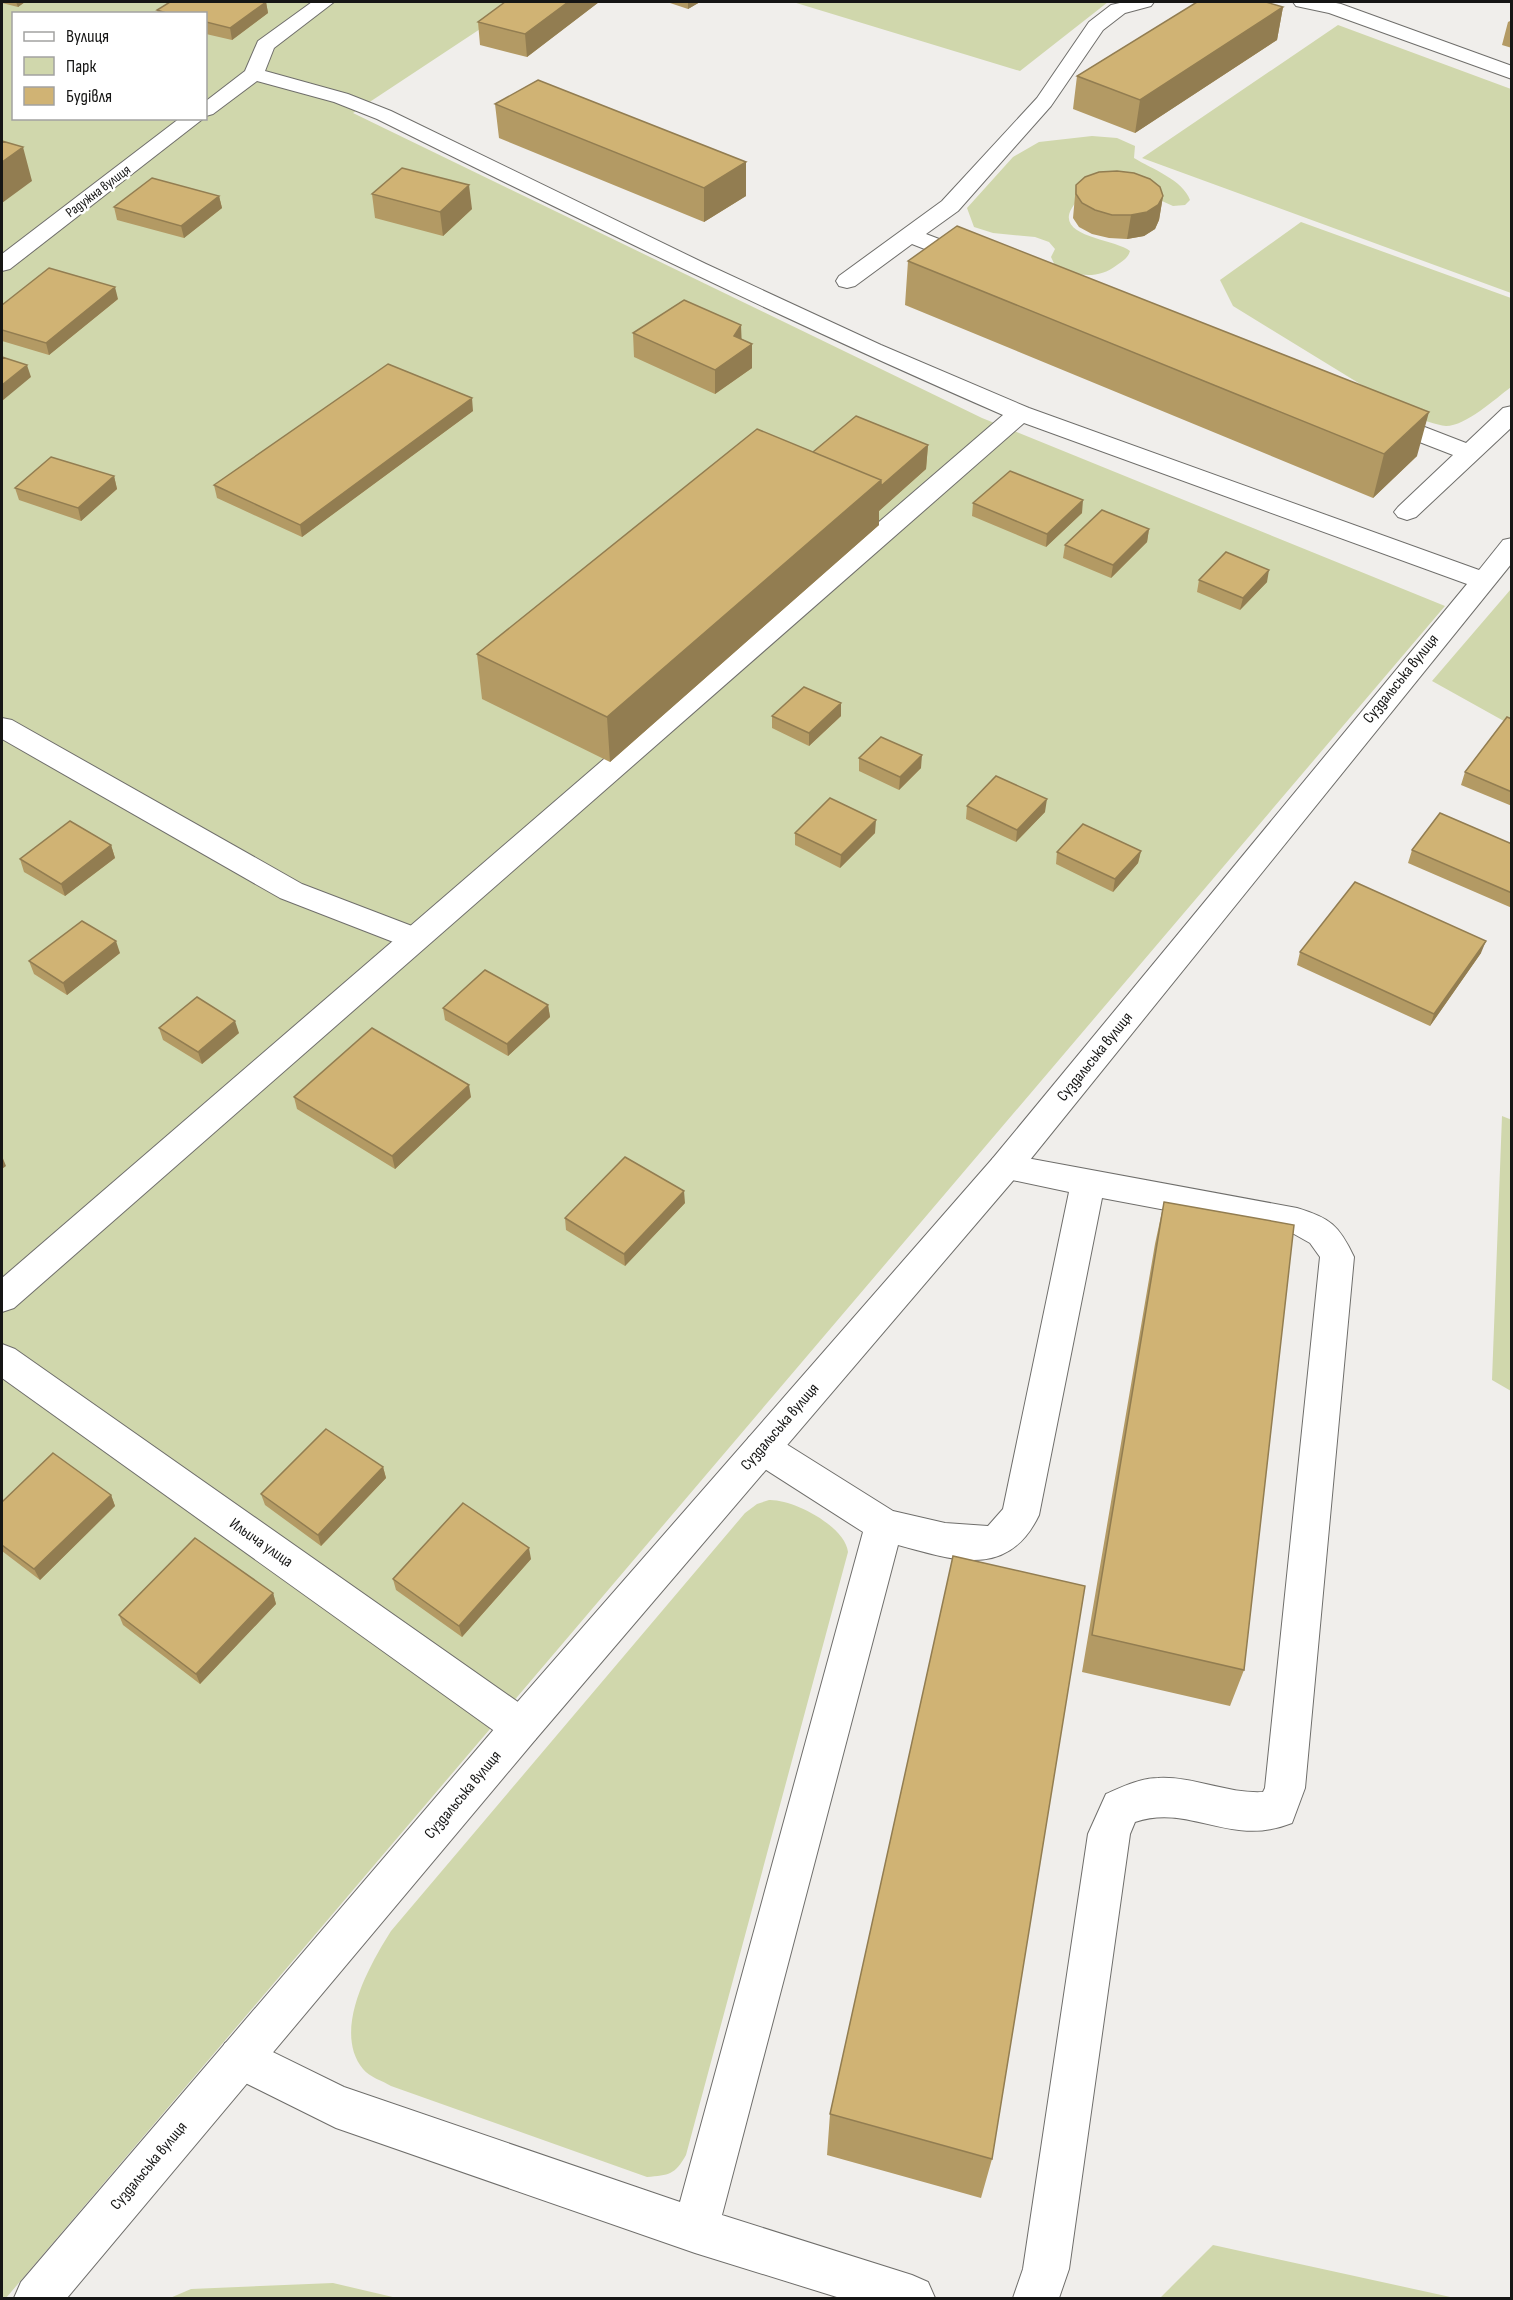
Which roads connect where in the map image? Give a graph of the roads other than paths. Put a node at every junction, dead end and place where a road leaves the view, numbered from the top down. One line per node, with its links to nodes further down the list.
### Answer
1 (324, 2): 5 (street)
2 (1144, 2): 8 (street)
3 (1303, 2): 4 (street)
4 (1512, 73)
5 (254, 74): 6 (street); 13 (street)
6 (207, 109)
7 (191, 120): 9 (street, Радужна вулиця)
8 (910, 235): 10 (street); 11 (street)
9 (2, 264)
10 (998, 269)
11 (847, 281)
12 (1360, 410): 15 (street)
13 (1020, 412): 18 (street); 20 (street)
14 (1512, 413): 15 (street)
15 (1470, 453): 16 (street)
16 (1407, 512)
17 (1512, 546): 18 (street, Суздальська вулиця)
18 (1482, 580): 21 (street, Суздальська вулиця)
19 (2, 727): 20 (street)
20 (414, 939): 23 (street)
21 (1005, 1167): 22 (street); 25 (street, Суздальська вулиця)
22 (1088, 1183): 26 (street); 32 (street)
23 (2, 1298)
24 (2, 1359): 27 (street, Ильича улица)
25 (762, 1448): 26 (street); 27 (street, Суздальська вулиця)
26 (884, 1525): 29 (street)
27 (521, 1727): 28 (street, Суздальська вулиця)
28 (240, 2058): 29 (street); 30 (street, Суздальська вулиця)
29 (695, 2230): 31 (street)
30 (37, 2298)
31 (912, 2298)
32 (1036, 2298)

